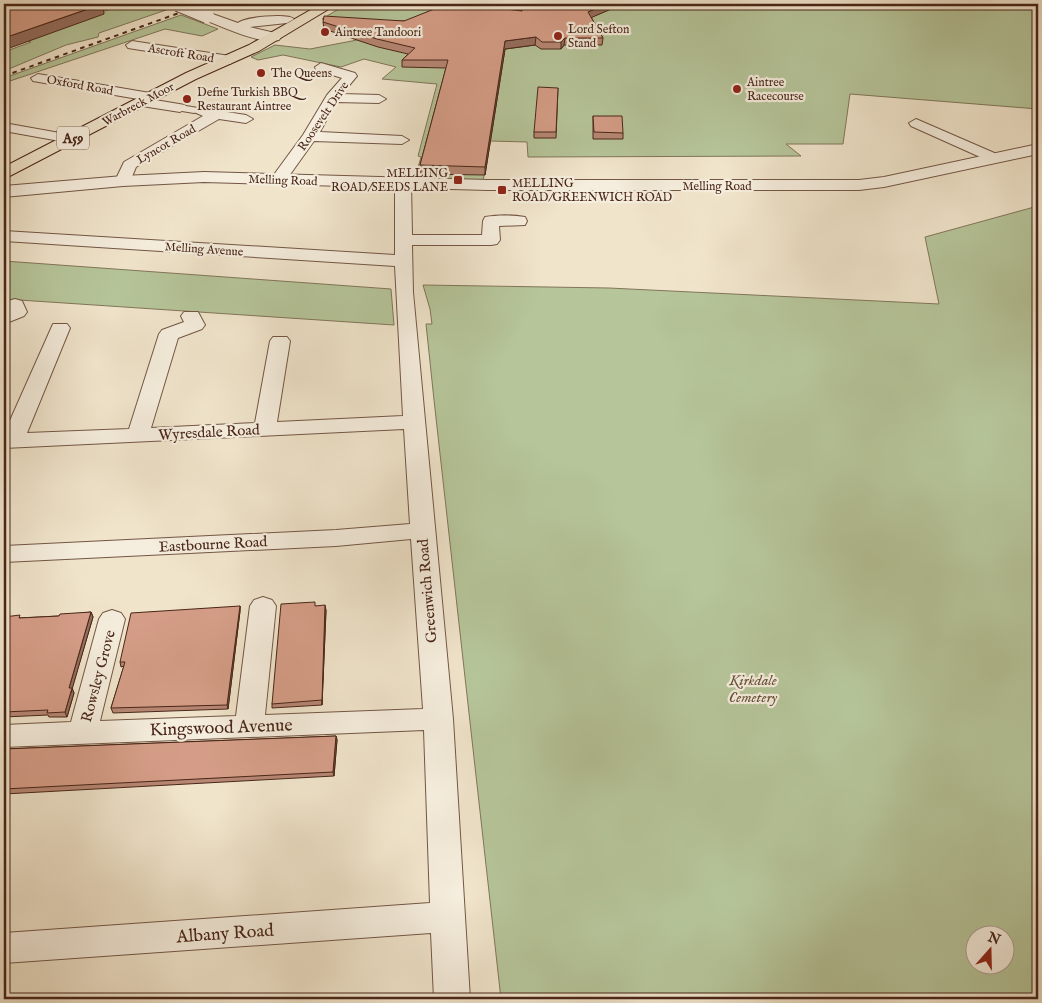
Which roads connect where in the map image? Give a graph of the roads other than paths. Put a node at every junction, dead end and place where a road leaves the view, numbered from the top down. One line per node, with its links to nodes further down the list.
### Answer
1 (178, 4): 5 (street, bridge)
2 (315, 4): 4 (highway, A59)
3 (330, 4): 7 (highway, A59)
4 (287, 19): 5 (street); 6 (highway, A59)
5 (228, 22): 6 (street)
6 (257, 34): 7 (street); 9 (highway, Warbreck Moor / A59)
7 (274, 37): 9 (highway, Warbreck Moor / A59)
8 (132, 45): 9 (street, Ascroft Road)
9 (223, 59): 14 (highway, Warbreck Moor / A59)
10 (321, 67): 12 (street, Roosevelt Drive)
11 (38, 78): 14 (street, Oxford Road)
12 (332, 98): 13 (street); 19 (street, Roosevelt Drive)
13 (379, 99)
14 (146, 100): 15 (street, Oxford Road); 20 (highway, Warbreck Moor / A59)
15 (217, 114): 16 (street, Oxford Road); 26 (street, Lyncot Road)
16 (246, 119)
17 (916, 123): 23 (street)
18 (4, 127): 20 (street)
19 (310, 136): 21 (street); 25 (street, Roosevelt Drive)
20 (71, 139): 24 (highway, Warbreck Moor / A59)
21 (402, 140)
22 (1038, 149): 23 (street, Melling Road)
23 (994, 158): 27 (street, Melling Road)
24 (4, 174)
25 (278, 180): 26 (street, Melling Road); 27 (street, Melling Road)
26 (123, 181): 28 (street, Melling Road)
27 (403, 183): 32 (street, Greenwich Road)
28 (4, 192)
29 (519, 221): 31 (street)
30 (4, 236): 32 (street, Melling Avenue)
31 (491, 240): 32 (street, Melling Avenue); 33 (street)
32 (404, 251): 37 (street, Greenwich Road)
33 (492, 259)
34 (199, 322): 39 (street)
35 (60, 328): 40 (street)
36 (280, 341): 38 (street)
37 (415, 422): 38 (street, Wyresdale Road); 41 (street, Greenwich Road)
38 (265, 429): 39 (street, Wyresdale Road)
39 (138, 435): 40 (street, Wyresdale Road)
40 (8, 441)
41 (422, 531): 42 (street, Eastbourne Road); 45 (street, Greenwich Road)
42 (4, 554)
43 (263, 606): 46 (street)
44 (112, 619): 47 (street, Rowsley Grove)
45 (438, 719): 46 (street, Kingswood Avenue); 49 (street, Greenwich Road)
46 (249, 726): 47 (street, Kingswood Avenue)
47 (83, 732): 48 (street, Kingswood Avenue)
48 (4, 736)
49 (446, 917): 50 (street, Albany Road); 51 (street, Greenwich Road)
50 (4, 948)
51 (452, 999)

